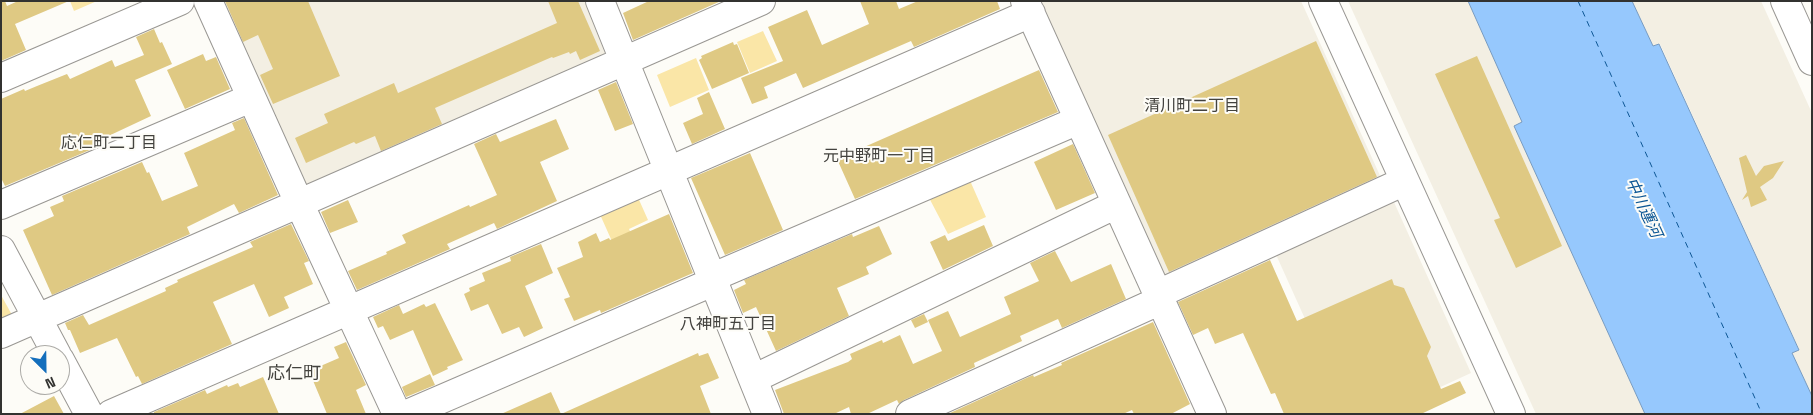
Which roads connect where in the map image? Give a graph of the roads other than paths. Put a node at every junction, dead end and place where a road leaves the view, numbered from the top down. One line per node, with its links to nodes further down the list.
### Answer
1 (180, 1): 10 (street)
2 (208, 1): 11 (street)
3 (600, 1): 9 (street)
4 (1323, 1): 14 (street)
5 (1785, 1): 8 (street)
6 (753, 3): 9 (street)
7 (1028, 7): 12 (street); 13 (street)
8 (1812, 60)
9 (625, 61): 13 (street); 15 (street)
10 (1, 78)
11 (251, 98): 15 (street); 16 (street)
12 (1079, 120): 17 (street); 19 (street)
13 (670, 170): 19 (street); 21 (street)
14 (1405, 181): 20 (street); 34 (street)
15 (299, 203): 21 (street); 22 (street)
16 (1, 204)
17 (1117, 204): 20 (street); 26 (street)
18 (1, 250): 22 (street)
19 (714, 279): 26 (street); 30 (street)
20 (1160, 297): 32 (street); 33 (street)
21 (349, 310): 28 (street); 29 (street)
22 (37, 317): 23 (street); 24 (street)
23 (1, 334)
24 (52, 345)
25 (70, 379): 27 (street)
26 (753, 379): 31 (street)
27 (89, 414)
28 (111, 414)
29 (397, 414)
30 (407, 414)
31 (767, 414)
32 (910, 414)
33 (1212, 414)
34 (1511, 414)

